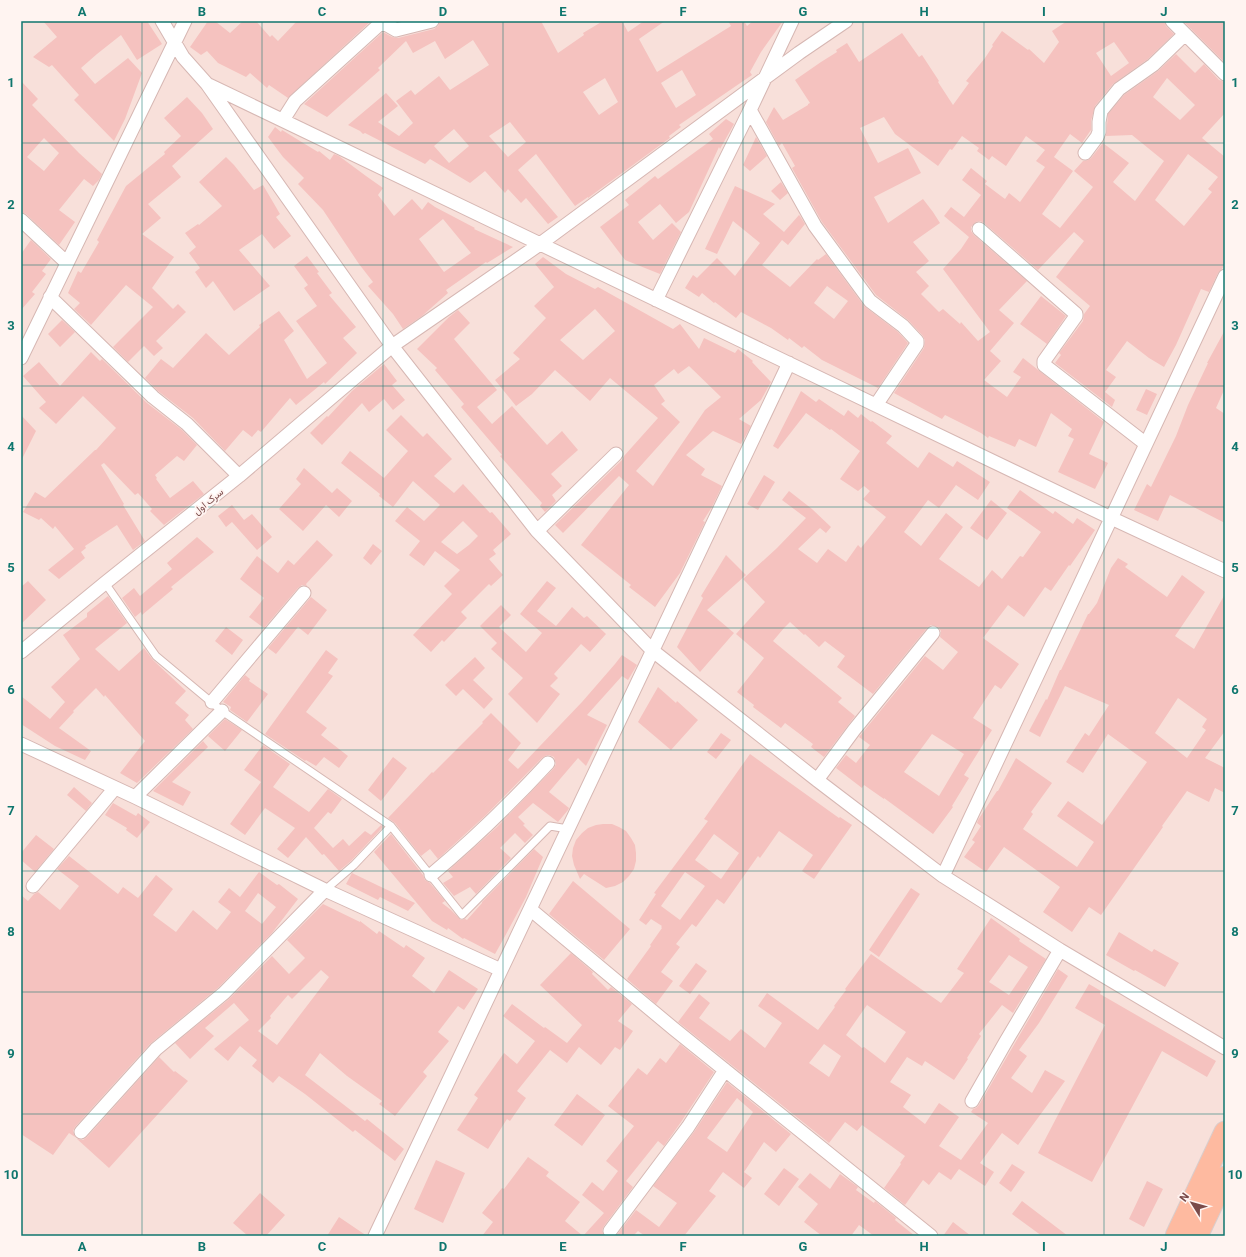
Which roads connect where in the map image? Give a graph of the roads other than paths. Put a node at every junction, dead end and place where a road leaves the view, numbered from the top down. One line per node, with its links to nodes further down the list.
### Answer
1 (162, 21): 8 (street)
2 (185, 21): 8 (street)
3 (432, 21): 13 (street)
4 (792, 21): 10 (street)
5 (846, 21): 10 (street, سرک اول)
6 (1172, 21): 7 (street)
7 (1185, 34): 9 (street); 14 (street)
8 (175, 42): 11 (street); 18 (street)
9 (1225, 74)
10 (764, 78): 12 (street); 17 (street, سرک اول)
11 (207, 84): 13 (street); 22 (street)
12 (750, 110): 21 (street); 25 (street)
13 (283, 120): 17 (street)
14 (1086, 153)
15 (21, 220): 18 (street)
16 (979, 229): 26 (street)
17 (540, 244): 21 (street); 22 (street, سرک اول)
18 (67, 263): 20 (street)
19 (1225, 276): 26 (street)
20 (50, 297): 23 (street); 28 (street)
21 (656, 300): 24 (street)
22 (392, 346): 28 (street, سرک اول); 30 (street)
23 (21, 358)
24 (789, 364): 25 (street); 35 (street)
25 (876, 405): 29 (street)
26 (1146, 444): 29 (street)
27 (616, 454): 30 (street)
28 (239, 476): 32 (street, سرک اول)
29 (1111, 518): 31 (street); 47 (street)
30 (537, 531): 35 (street)
31 (1225, 572)
32 (105, 583): 36 (street, سرک اول); 37 (lane)
33 (304, 593): 37 (street)
34 (933, 633): 41 (street)
35 (653, 651): 41 (street); 45 (street)
36 (21, 652)
37 (212, 702): 38 (lane)
38 (222, 711): 43 (street); 44 (lane)
39 (21, 744): 42 (street)
40 (548, 763): 46 (street)
41 (817, 780): 47 (street)
42 (115, 788): 43 (street); 48 (street)
43 (134, 797): 49 (street)
44 (391, 826): 46 (lane); 49 (lane)
45 (568, 829): 46 (lane); 50 (street)
46 (431, 875)
47 (943, 876): 51 (street)
48 (33, 886)
49 (325, 890): 52 (street); 56 (street)
50 (530, 909): 52 (street); 54 (street)
51 (1060, 950): 53 (street); 55 (street)
52 (501, 970): 60 (street)
53 (1225, 1048)
54 (725, 1070): 59 (street); 61 (street)
55 (972, 1100)
56 (81, 1132)
57 (1225, 1132): 62 (main road)
58 (1225, 1177): 63 (main road)
59 (610, 1231)
60 (375, 1236)
61 (931, 1236)
62 (1176, 1236)
63 (1197, 1236)

